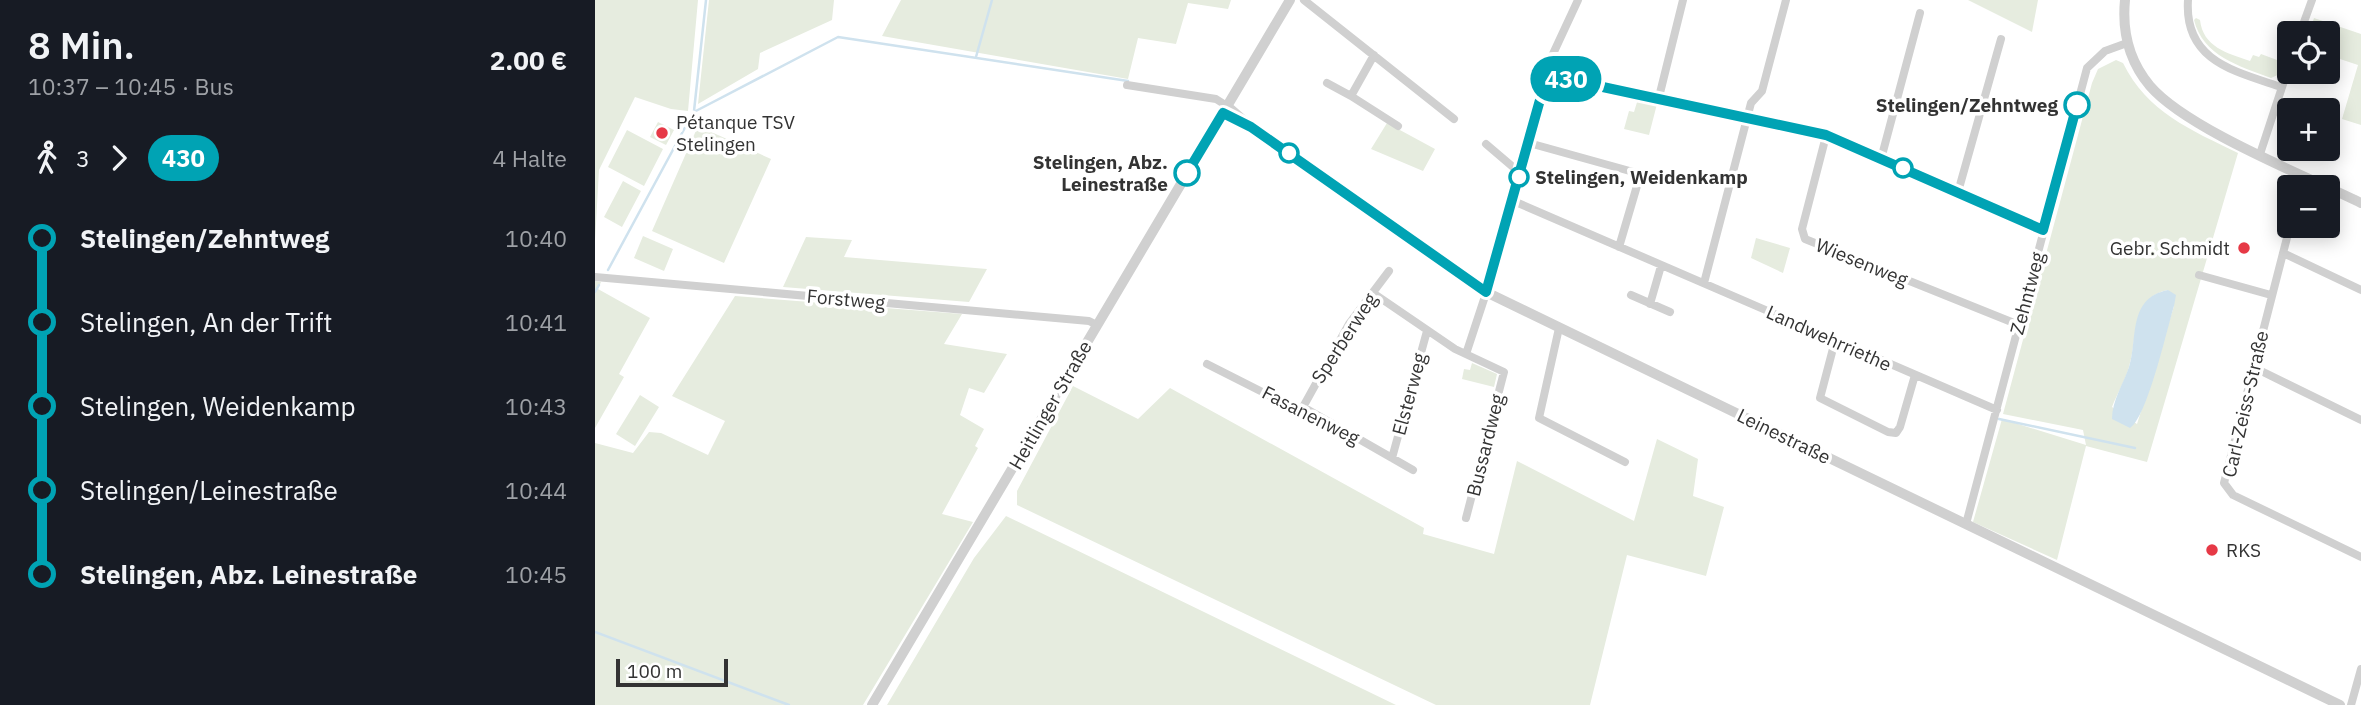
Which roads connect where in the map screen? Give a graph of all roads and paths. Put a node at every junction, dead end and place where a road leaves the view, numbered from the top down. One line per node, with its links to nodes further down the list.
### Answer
1 (1290, 0): 21 (street, Heitlinger Straße)
2 (1304, 0): 13 (street)
3 (1577, 0): 14 (street)
4 (1683, 0): 20 (street)
5 (1786, 0): 22 (street)
6 (2125, 0): 12 (street)
7 (2188, 0): 18 (street)
8 (2312, 0): 10 (street)
9 (1920, 13): 29 (street)
10 (2304, 21)
11 (2001, 39): 32 (street)
12 (2127, 43): 28 (street); 36 (street, Zehntweg)
13 (1374, 55): 19 (street); 23 (street)
14 (1547, 75): 20 (street); 26 (street)
15 (1327, 83): 19 (street)
16 (2282, 84): 18 (street)
17 (1127, 85): 21 (street)
18 (2281, 87): 28 (street)
19 (1351, 96): 24 (street)
20 (1659, 97): 22 (street)
21 (1225, 110): 46 (street, Leinestraße); 52 (street, Heitlinger Straße)
22 (1747, 117): 25 (street); 44 (street)
23 (1454, 119)
24 (1398, 126)
25 (1826, 135): 29 (street); 53 (street, Wiesenweg)
26 (1529, 143): 30 (street); 38 (street)
27 (1486, 144): 30 (street)
28 (2260, 154): 31 (street)
29 (1881, 159): 32 (street)
30 (1520, 173): 34 (street)
31 (2302, 175)
32 (1958, 192): 36 (street)
33 (2340, 193): 35 (street)
34 (1511, 200): 38 (street, Landwehrriethe); 46 (street)
35 (2361, 203)
36 (2043, 230): 53 (street, Zehntweg)
37 (2287, 238): 39 (street, Carl-Zeiss-Straße)
38 (1619, 247): 40 (street, Landwehrriethe)
39 (2283, 253): 45 (street); 48 (street, Carl-Zeiss-Straße)
40 (1661, 266): 44 (street, Landwehrriethe); 50 (street)
41 (1389, 271): 47 (street, Sperberweg)
42 (2199, 275): 48 (street)
43 (595, 277): 52 (street, Forstweg)
44 (1704, 283): 56 (street, Landwehrriethe)
45 (2361, 290)
46 (1486, 292): 54 (street, Leinestraße); 57 (street)
47 (1373, 293): 55 (street); 61 (street, Sperberweg)
48 (2271, 295): 59 (street, Carl-Zeiss-Straße)
49 (1630, 296): 50 (street)
50 (1650, 304): 51 (street)
51 (1670, 312)
52 (1097, 325): 71 (street, Heitlinger Straße)
53 (2019, 325): 62 (street, Zehntweg)
54 (1559, 328): 65 (street); 68 (street, Leinestraße)
55 (1427, 331): 57 (street); 64 (street, Elsterweg)
56 (1835, 341): 60 (street, Landwehrriethe); 60 (street)
57 (1465, 354): 67 (street, Bussardweg)
58 (1207, 364): 61 (street, Fasanenweg)
59 (2253, 367): 63 (street); 69 (street, Carl-Zeiss-Straße)
60 (1915, 375): 62 (street, Landwehrriethe)
61 (1303, 407): 64 (street, Fasanenweg)
62 (1997, 411): 68 (street, Zehntweg)
63 (2361, 420)
64 (1392, 458): 66 (street, Fasanenweg)
65 (1625, 462)
66 (1413, 470)
67 (1466, 518)
68 (1966, 524): 72 (street, Leinestraße)
69 (2361, 557)
70 (2361, 668): 73 (street)
71 (872, 705)
72 (2340, 705)
73 (2351, 705)

